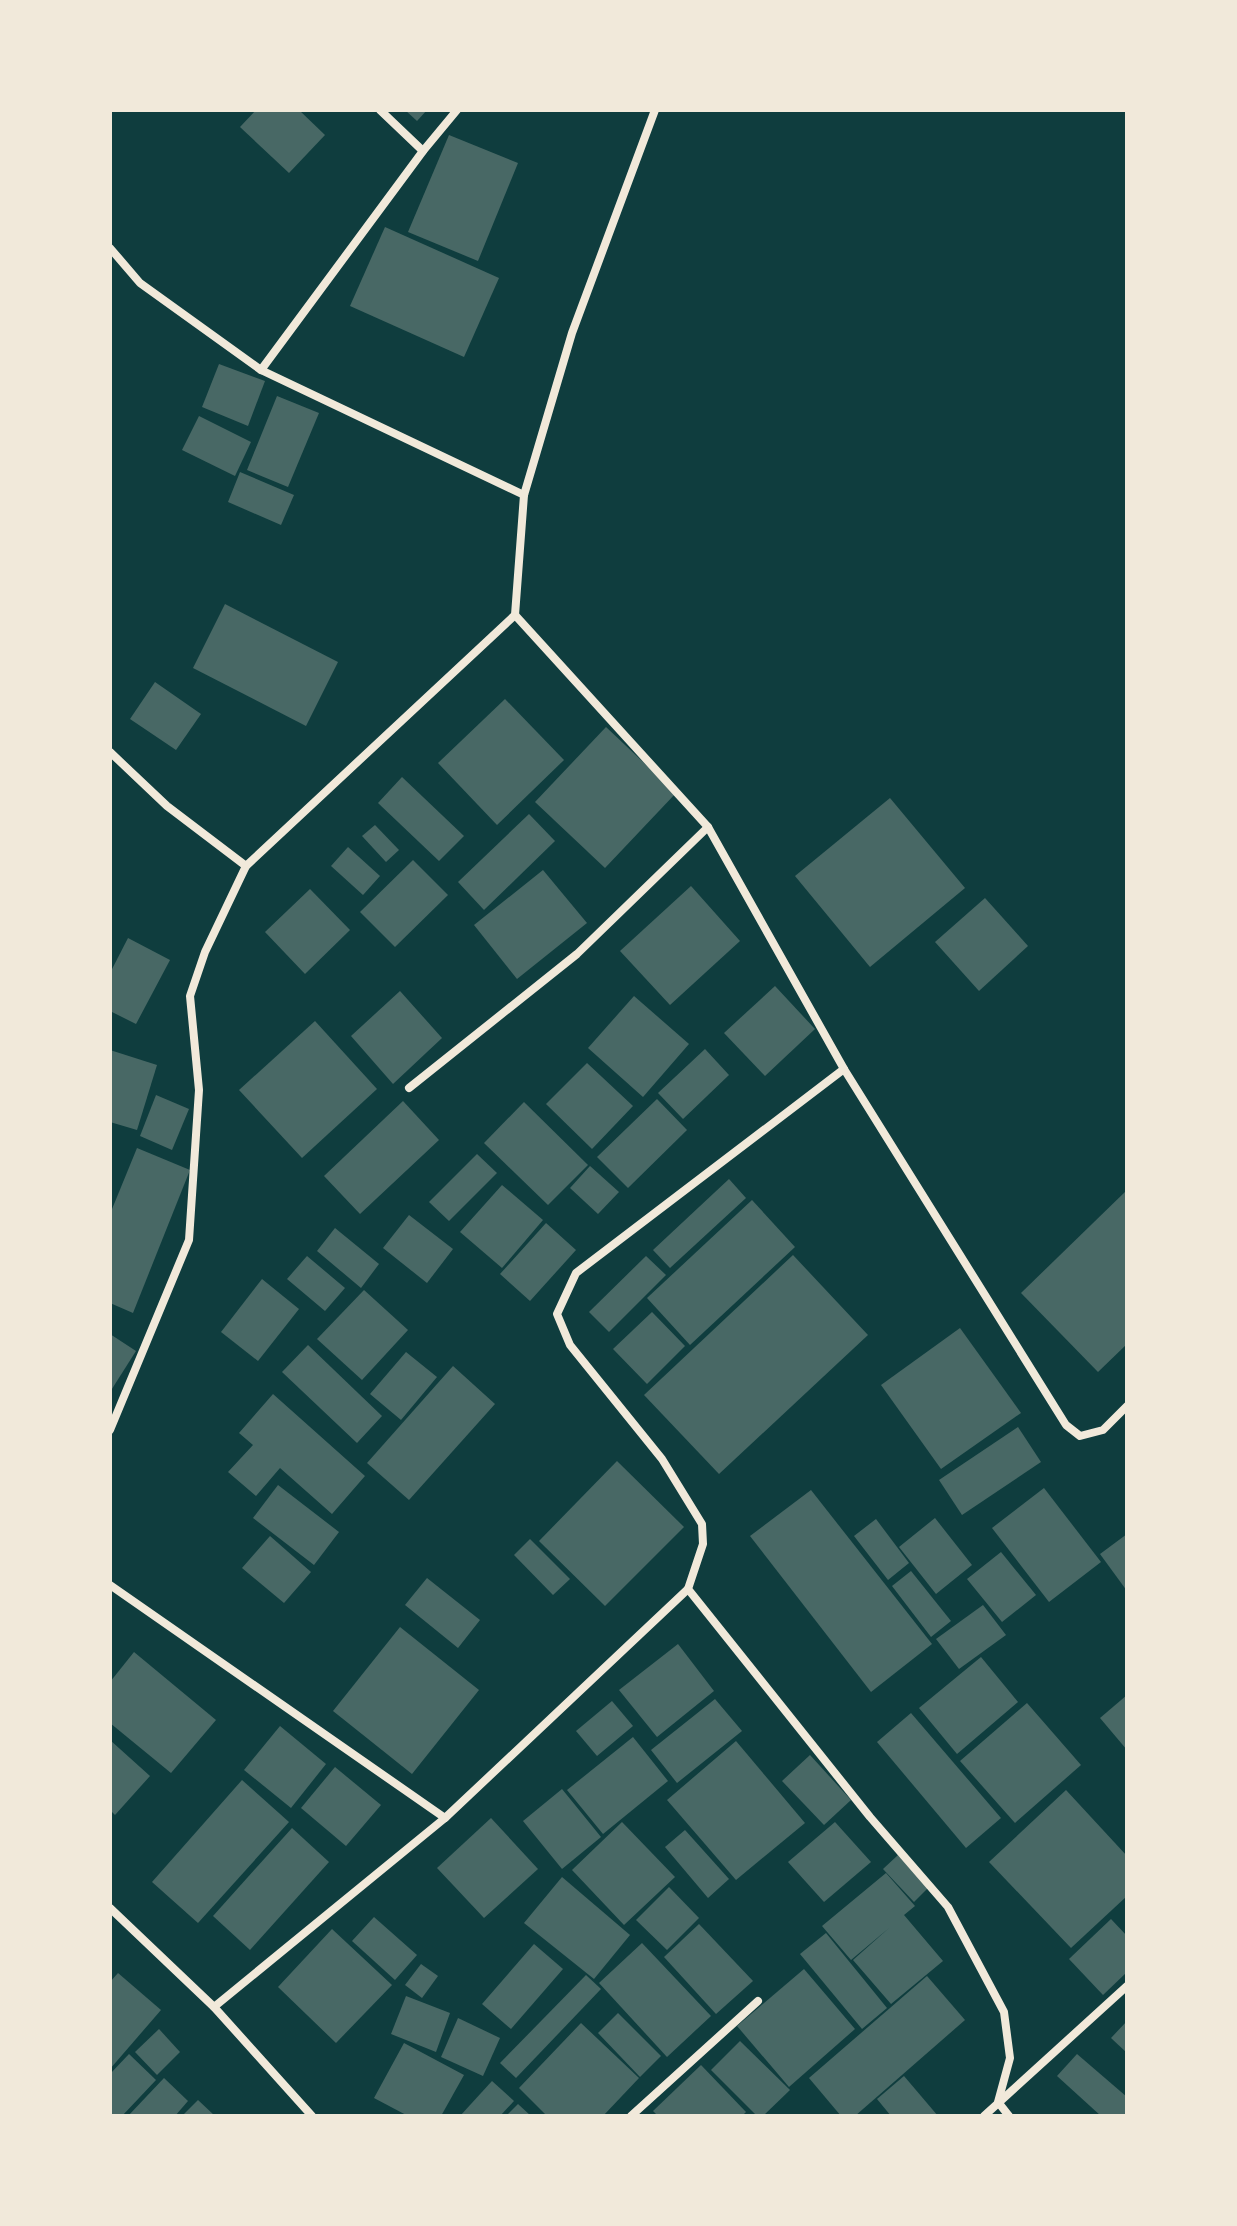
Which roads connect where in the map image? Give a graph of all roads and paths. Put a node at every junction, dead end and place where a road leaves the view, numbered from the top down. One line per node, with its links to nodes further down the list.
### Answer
1 (380, 110): 4 (street)
2 (457, 110): 4 (street)
3 (655, 110): 7 (street)
4 (423, 151): 6 (street)
5 (110, 248): 6 (street)
6 (261, 370): 7 (street)
7 (524, 495): 8 (street)
8 (515, 615): 10 (street); 11 (street)
9 (110, 752): 11 (street)
10 (708, 827): 12 (street); 13 (street)
11 (246, 866): 15 (street)
12 (844, 1069): 14 (street); 17 (street)
13 (409, 1088)
14 (1127, 1406)
15 (110, 1430)
16 (110, 1585): 18 (street)
17 (688, 1589): 18 (street); 23 (street)
18 (445, 1818): 22 (street)
19 (110, 1908): 22 (street)
20 (1127, 1986): 23 (street)
21 (758, 2001): 25 (street)
22 (214, 2007): 24 (street)
23 (998, 2102): 26 (street); 27 (street)
24 (312, 2116)
25 (631, 2116)
26 (984, 2116)
27 (1009, 2116)

